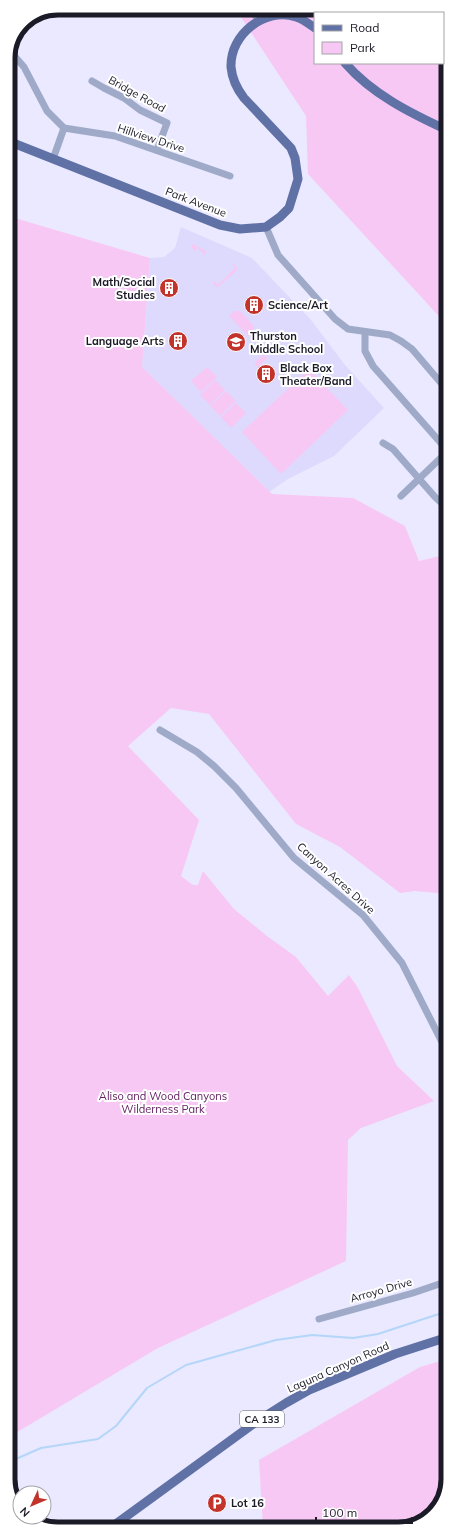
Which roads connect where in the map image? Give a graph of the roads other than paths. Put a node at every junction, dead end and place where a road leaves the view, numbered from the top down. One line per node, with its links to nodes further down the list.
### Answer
1 (255, 15): 4 (street)
2 (285, 15): 5 (main road, Park Avenue)
3 (285, 15): 4 (main road, Park Avenue)
4 (259, 20): 15 (main road, Park Avenue)
5 (314, 27)
6 (15, 57): 10 (street)
7 (346, 64): 9 (main road)
8 (92, 81): 12 (street, Bridge Road)
9 (441, 127)
10 (64, 128): 12 (street, Hillview Drive); 13 (street)
11 (15, 145): 13 (main road, Park Avenue)
12 (157, 150): 14 (street, Hillview Drive)
13 (52, 159): 15 (main road, Park Avenue)
14 (230, 176)
15 (266, 226): 16 (street)
16 (365, 332): 17 (street); 19 (street)
17 (441, 383)
18 (383, 443): 21 (street)
19 (441, 444)
20 (441, 457): 21 (street)
21 (419, 479): 22 (street); 23 (street)
22 (401, 496)
23 (441, 502)
24 (160, 730): 25 (street, Canyon Acres Drive)
25 (441, 1039)
26 (441, 1283): 27 (street, Arroyo Drive)
27 (319, 1319)
28 (441, 1338): 29 (main road, Laguna Canyon Road / CA 133)
29 (119, 1522)

